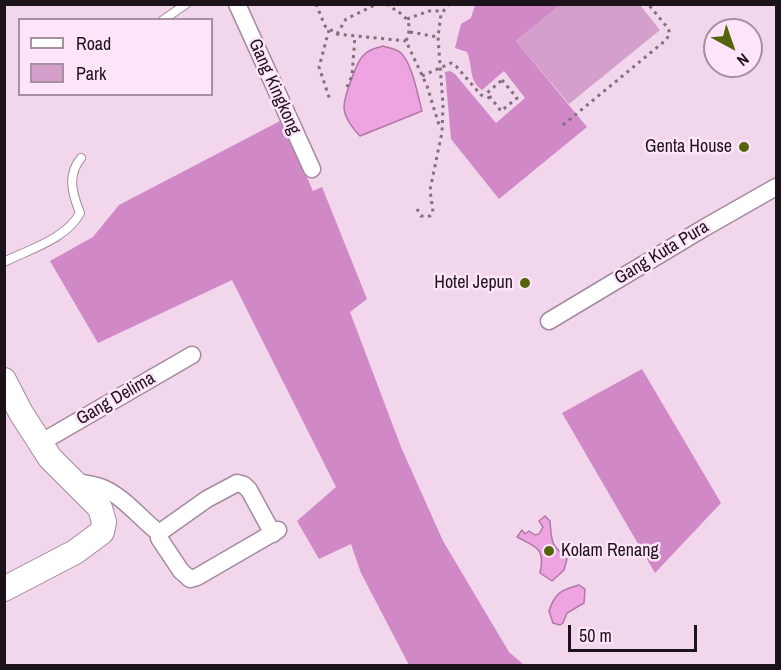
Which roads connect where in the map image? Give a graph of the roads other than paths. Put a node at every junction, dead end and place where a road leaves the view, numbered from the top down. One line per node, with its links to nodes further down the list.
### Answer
1 (186, 4): 3 (lane)
2 (237, 4): 5 (street, Gang Kingkong)
3 (166, 18)
4 (81, 158): 7 (lane)
5 (312, 169)
6 (777, 187): 8 (street, Gang Kuta Pura)
7 (4, 262)
8 (549, 321)
9 (192, 355): 11 (street, Gang Delima)
10 (4, 380): 11 (street)
11 (40, 443): 12 (street)
12 (72, 480): 13 (street); 14 (street)
13 (159, 533): 13 (street)
14 (4, 589)

